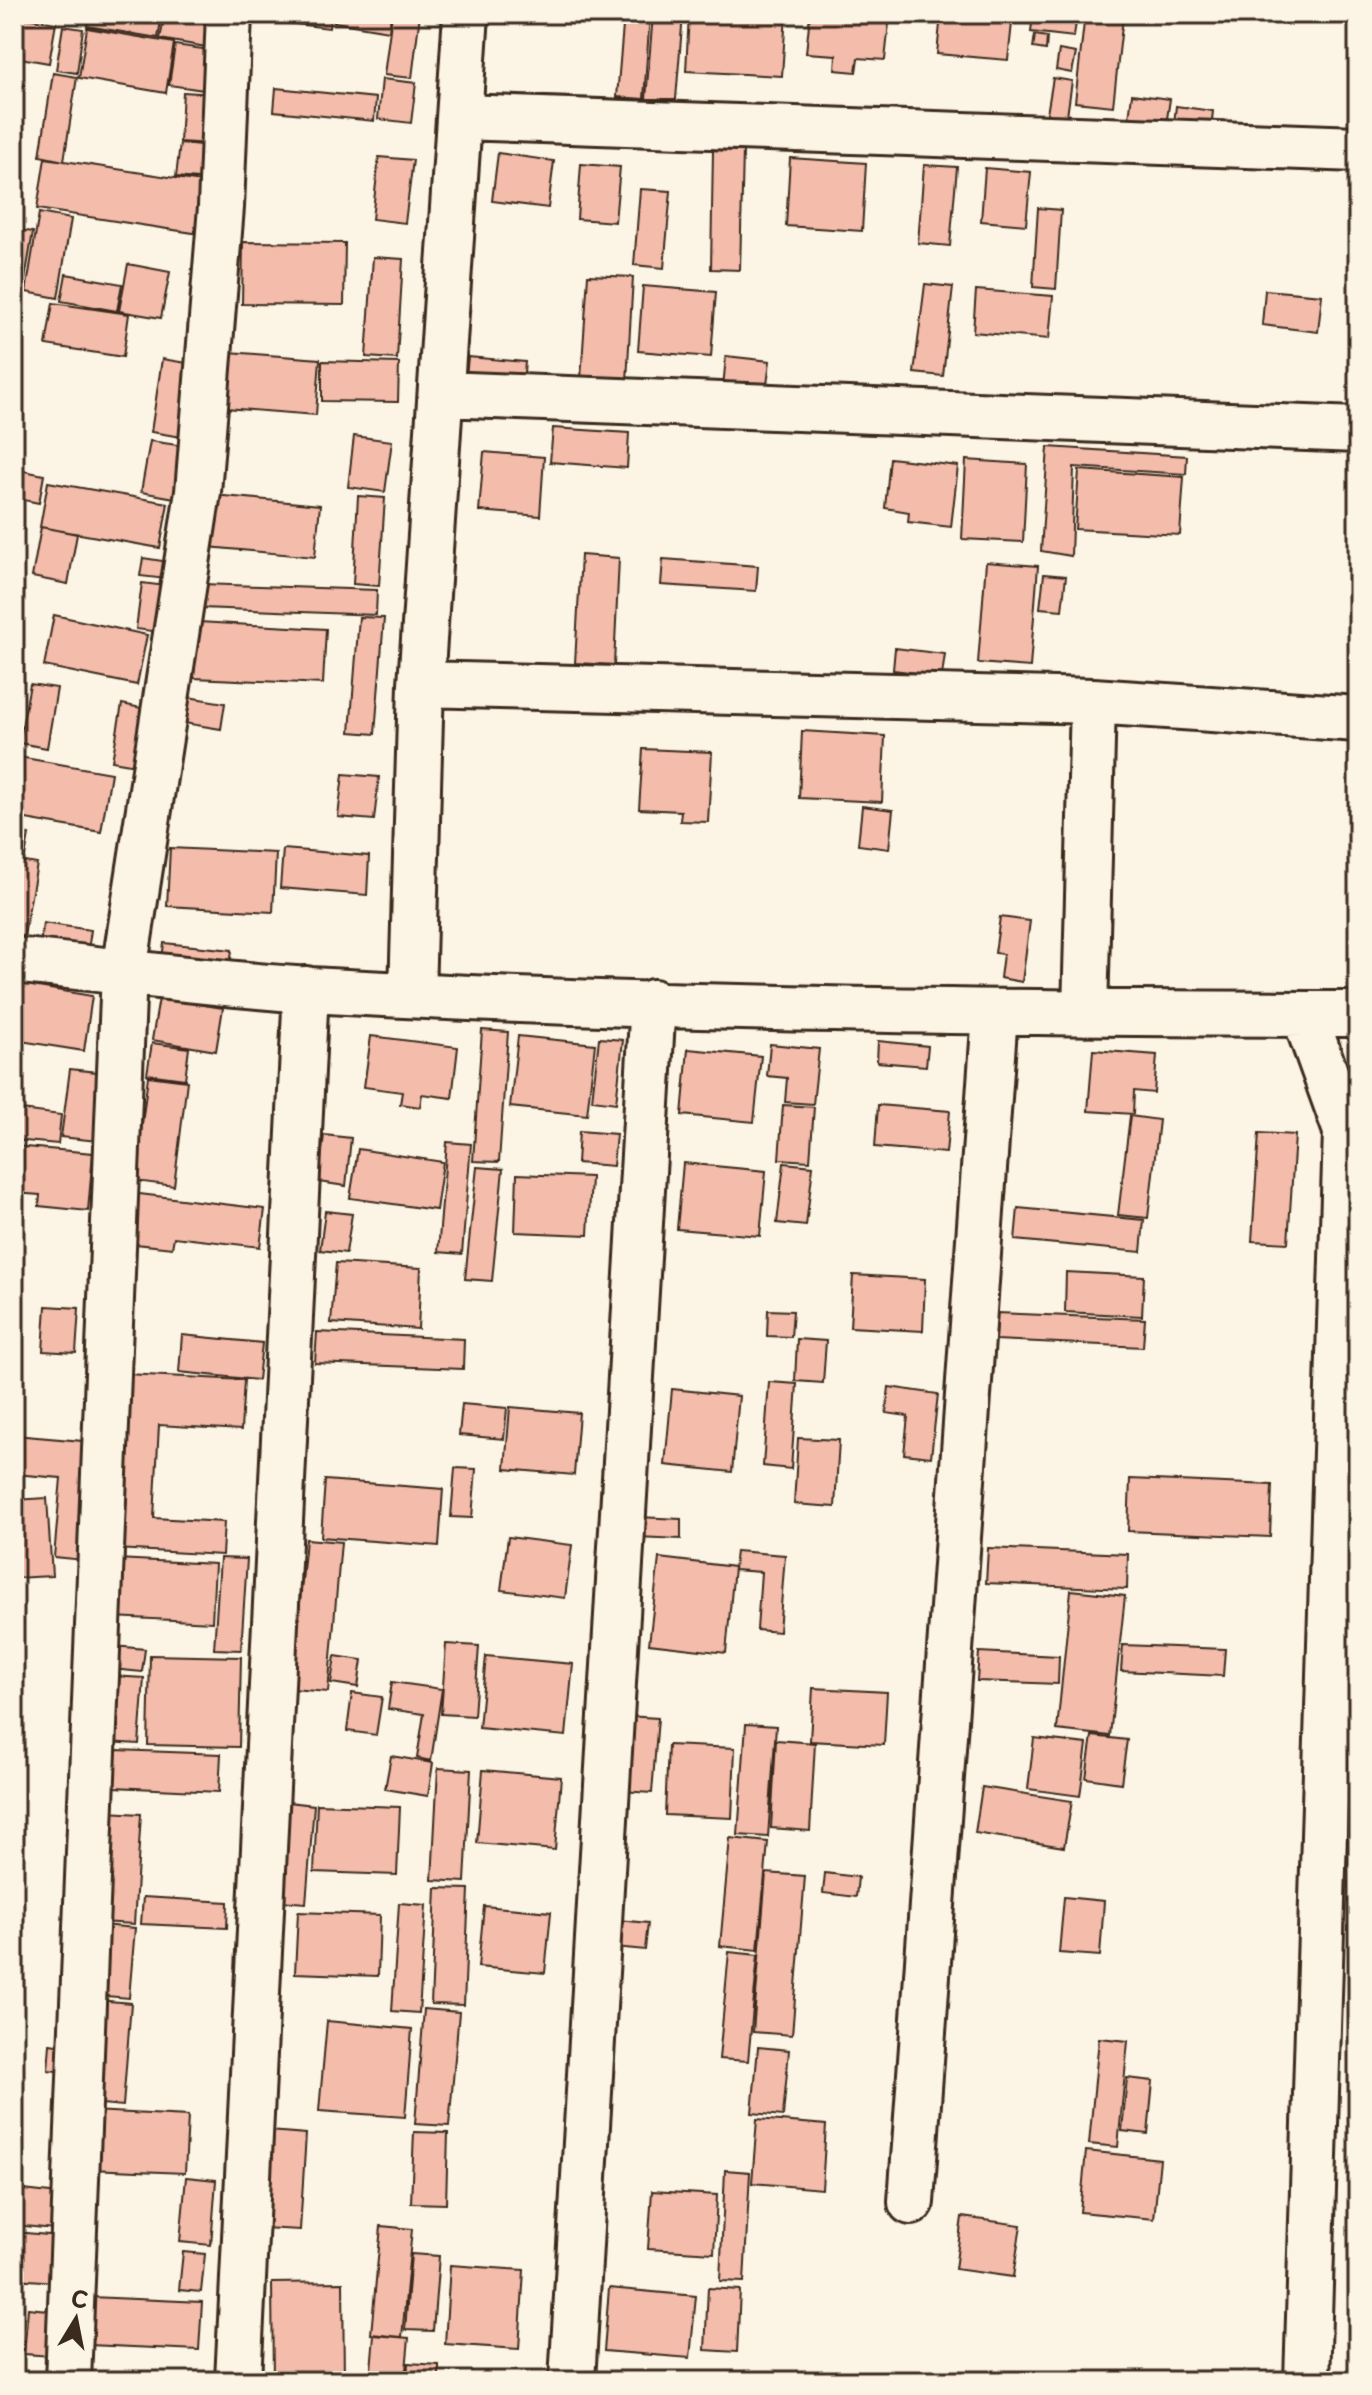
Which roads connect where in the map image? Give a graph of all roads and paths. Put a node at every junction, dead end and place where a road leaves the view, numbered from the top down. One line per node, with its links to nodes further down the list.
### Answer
1 (229, 14): 11 (street)
2 (466, 14): 3 (street)
3 (460, 117): 4 (street); 5 (street)
4 (1358, 149)
5 (442, 394): 6 (street); 7 (street)
6 (1358, 430)
7 (421, 684): 8 (street); 13 (street)
8 (1093, 701): 9 (street); 16 (street)
9 (1358, 719)
10 (14, 960): 11 (street)
11 (124, 971): 12 (street); 20 (street)
12 (306, 989): 13 (street); 21 (street)
13 (412, 994): 14 (street)
14 (653, 1002): 15 (street); 22 (street)
15 (995, 1013): 16 (street); 19 (street)
16 (1085, 1013): 17 (street)
17 (1304, 1014): 18 (street); 23 (street)
18 (1358, 1014)
19 (911, 2202)
20 (68, 2381)
21 (238, 2381)
22 (572, 2381)
23 (1307, 2381)

